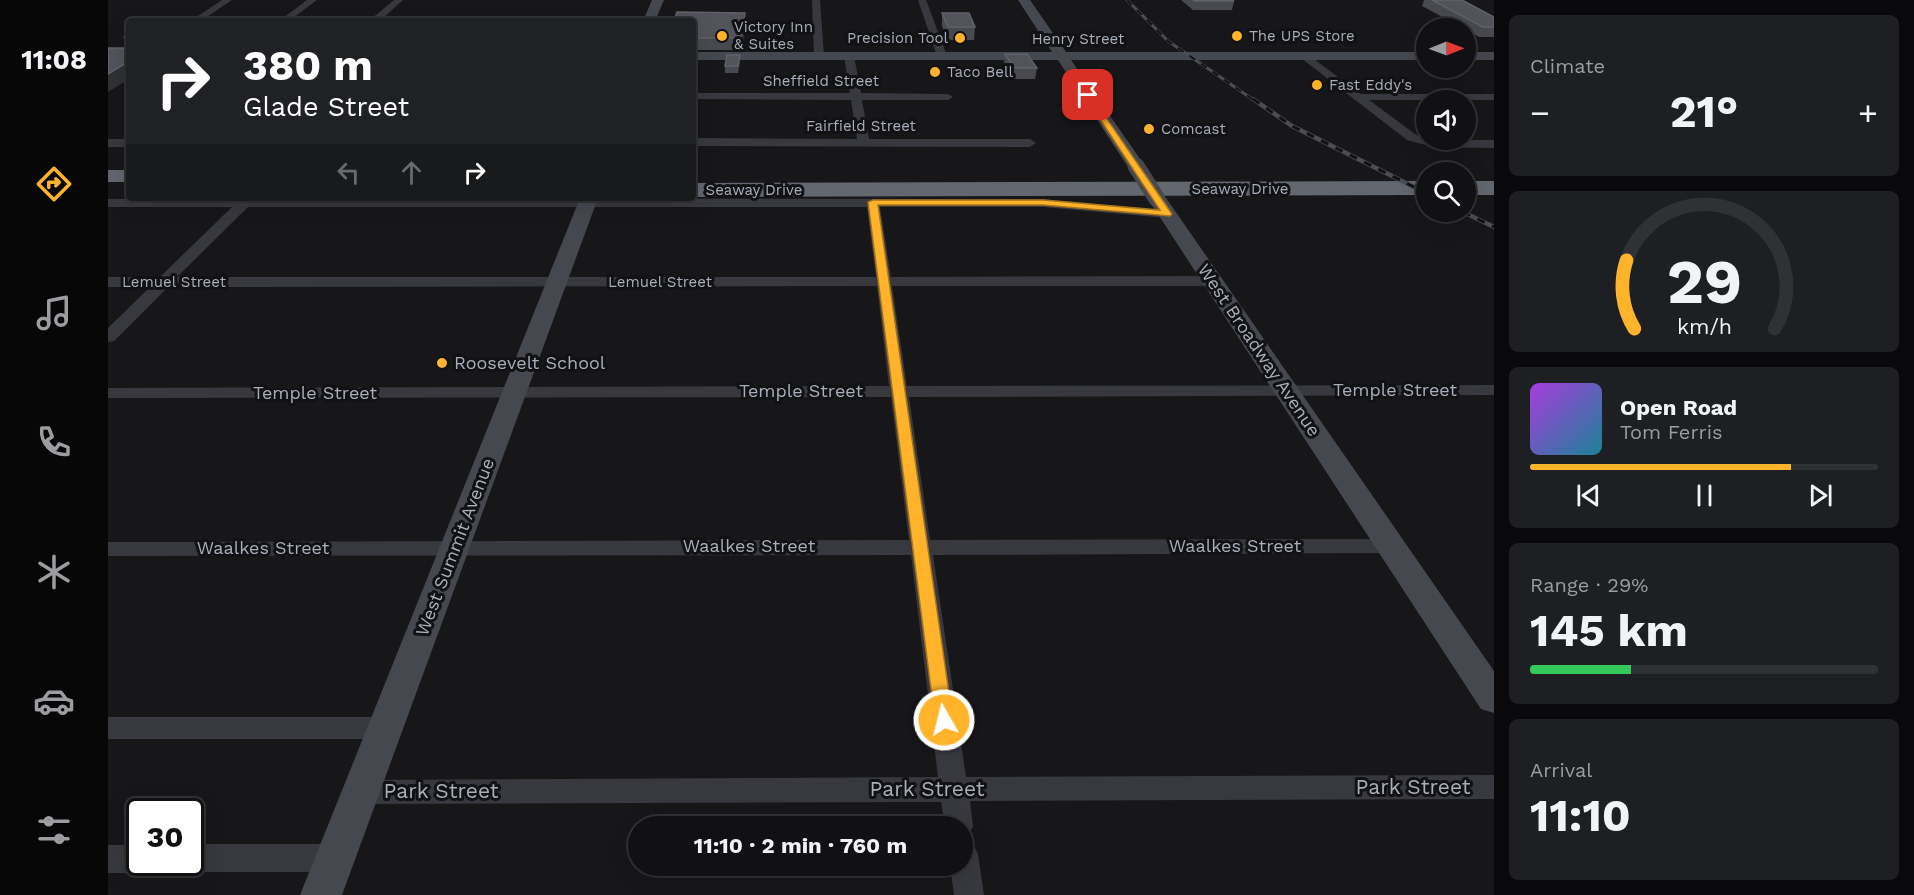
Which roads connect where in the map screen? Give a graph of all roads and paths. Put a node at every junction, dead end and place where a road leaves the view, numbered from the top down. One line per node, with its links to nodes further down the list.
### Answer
1 (228, 0): 8 (street)
2 (313, 0): 9 (street)
3 (399, 0): 10 (street)
4 (658, 0): 11 (street)
5 (816, 0): 13 (street)
6 (922, 0): 15 (street)
7 (1024, 0): 16 (street, West Broadway Avenue)
8 (201, 18)
9 (287, 18)
10 (375, 18)
11 (650, 18)
12 (696, 56): 13 (street, Henry Street)
13 (819, 56): 14 (street, Henry Street)
14 (849, 56): 15 (street, Henry Street); 22 (street)
15 (942, 56): 16 (street, Henry Street)
16 (1060, 56): 17 (street, Henry Street); 52 (street, West Broadway Avenue, bridge)
17 (1304, 56): 18 (street, Henry Street); 24 (street)
18 (1416, 56)
19 (1476, 56): 20 (street)
20 (1494, 56)
21 (696, 96): 22 (street, Sheffield Street)
22 (856, 96): 23 (street, Sheffield Street); 26 (street)
23 (948, 97)
24 (1360, 97): 25 (street); 31 (street)
25 (1494, 97)
26 (863, 141): 27 (street, Fairfield Street); 30 (street, Fairfield Street)
27 (696, 142)
28 (108, 143): 29 (street)
29 (126, 143)
30 (1030, 143)
31 (1494, 144)
32 (696, 175): 35 (highway, Seaway Drive)
33 (108, 176): 34 (highway)
34 (126, 176)
35 (828, 176): 36 (highway, Seaway Drive); 39 (highway)
36 (1416, 176)
37 (1476, 176): 38 (highway)
38 (1494, 176)
39 (696, 188)
40 (696, 188): 41 (highway, Seaway Drive)
41 (1416, 188)
42 (1476, 188): 43 (highway)
43 (1494, 188)
44 (108, 191): 45 (highway)
45 (126, 191)
46 (417, 201): 49 (street)
47 (589, 201): 56 (street, West Summit Avenue)
48 (696, 201): 50 (street)
49 (245, 202): 51 (street); 55 (street)
50 (873, 202): 52 (street); 57 (street)
51 (108, 203)
52 (1162, 206): 53 (street, West Broadway Avenue)
53 (1212, 281): 57 (street, Lemuel Street); 59 (street, West Broadway Avenue)
54 (108, 282): 55 (street, Lemuel Street)
55 (164, 282): 56 (street, Lemuel Street); 58 (street)
56 (557, 282): 57 (street, Lemuel Street); 62 (street, West Summit Avenue)
57 (884, 282): 61 (street)
58 (108, 337)
59 (1287, 390): 60 (street, Temple Street); 61 (street, Temple Street); 65 (street, West Broadway Avenue)
60 (1494, 390)
61 (898, 391): 62 (street, Temple Street); 64 (street)
62 (515, 392): 63 (street, Temple Street); 66 (street, West Summit Avenue)
63 (108, 393)
64 (919, 546): 65 (street, Waalkes Street); 66 (street, Waalkes Street); 72 (street)
65 (1390, 546): 68 (street, West Broadway Avenue)
66 (455, 548): 67 (street, Waalkes Street); 70 (street, West Summit Avenue)
67 (108, 549)
68 (1494, 699)
69 (108, 728): 70 (street)
70 (386, 728): 73 (street, West Summit Avenue)
71 (1494, 787): 72 (street, Park Street)
72 (954, 789): 73 (street, Park Street); 74 (street)
73 (361, 792): 76 (street, West Summit Avenue)
74 (958, 816)
75 (204, 858): 76 (street)
76 (335, 858): 80 (street, West Summit Avenue)
77 (108, 859): 78 (street)
78 (126, 859)
79 (966, 876): 81 (street)
80 (321, 895)
81 (969, 895)

